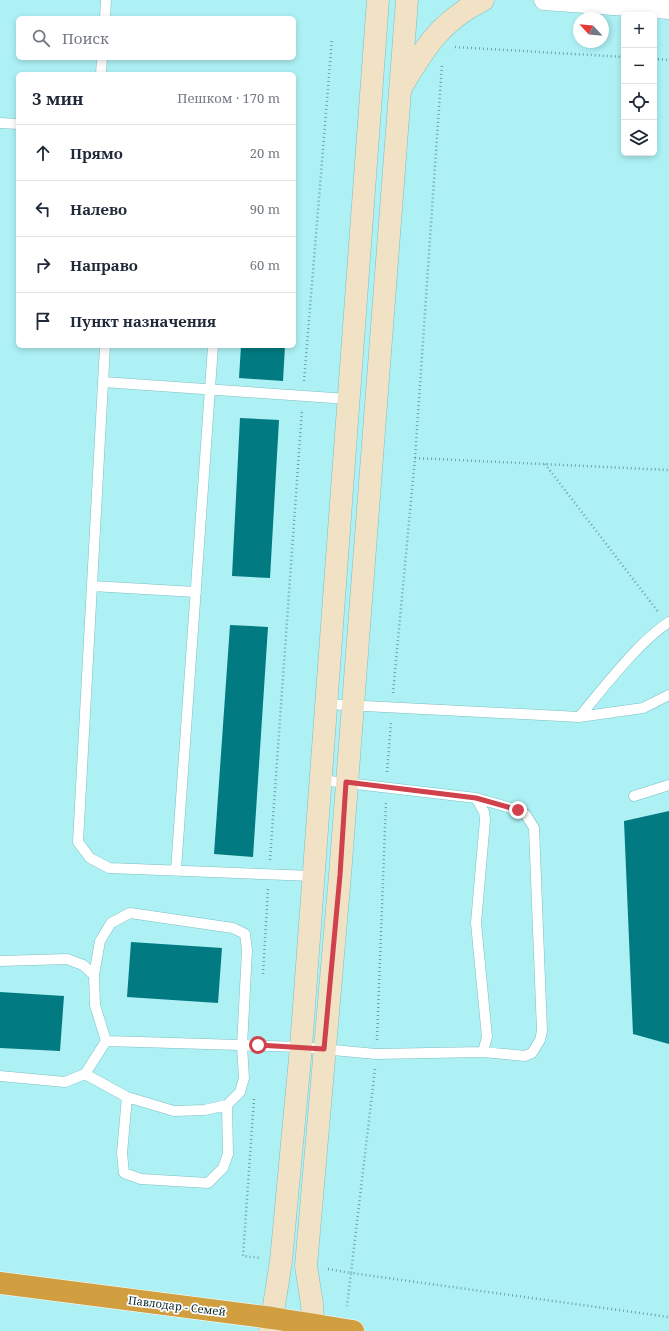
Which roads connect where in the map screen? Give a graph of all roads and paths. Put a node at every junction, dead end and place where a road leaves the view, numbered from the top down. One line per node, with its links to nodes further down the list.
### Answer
1 (106, 0): 7 (lane)
2 (378, 0): 21 (street)
3 (407, 0): 13 (street)
4 (483, 0): 13 (street)
5 (544, 0): 6 (street)
6 (669, 9)
7 (105, 16)
8 (332, 39): 20 (path)
9 (657, 59): 11 (path)
10 (102, 60): 12 (lane)
11 (669, 60)
12 (101, 72)
13 (400, 89): 30 (street)
14 (0, 123): 15 (lane)
15 (16, 124)
16 (105, 348): 18 (lane)
17 (213, 348): 19 (lane)
18 (103, 382): 19 (lane); 25 (lane)
19 (210, 388): 20 (lane); 26 (lane)
20 (303, 396): 21 (lane); 38 (path)
21 (348, 399): 29 (street)
22 (415, 458): 23 (path)
23 (545, 464): 24 (path); 27 (path)
24 (669, 470)
25 (92, 586): 26 (lane); 37 (lane)
26 (196, 592): 37 (lane)
27 (668, 623): 31 (lane)
28 (669, 695): 31 (lane)
29 (326, 704): 30 (lane); 32 (street)
30 (353, 706): 31 (lane); 33 (street)
31 (579, 717)
32 (321, 780): 33 (lane); 39 (street)
33 (346, 782): 36 (lane); 46 (street)
34 (669, 785): 35 (lane)
35 (634, 796)
36 (476, 798): 47 (lane); 47 (lane)
37 (176, 870): 38 (lane)
38 (269, 874): 39 (lane); 42 (path)
39 (313, 876): 45 (street)
40 (0, 961): 41 (lane)
41 (94, 974): 43 (lane); 44 (lane)
42 (263, 975)
43 (106, 1041): 44 (lane); 48 (lane)
44 (242, 1046): 45 (lane); 52 (lane)
45 (301, 1047): 46 (lane); 53 (street)
46 (324, 1049): 47 (lane); 58 (street)
47 (483, 1052)
48 (85, 1074): 49 (lane); 51 (lane)
49 (0, 1076)
50 (255, 1092): 53 (path)
51 (126, 1097): 52 (lane); 52 (lane)
52 (227, 1105)
53 (281, 1261): 57 (street)
54 (351, 1272): 56 (path)
55 (0, 1283): 57 (highway, Павлодар - Семей)
56 (347, 1306)
57 (271, 1324): 58 (highway, Павлодар - Семей)
58 (314, 1328): 59 (highway, Павлодар - Семей)
59 (353, 1331)

